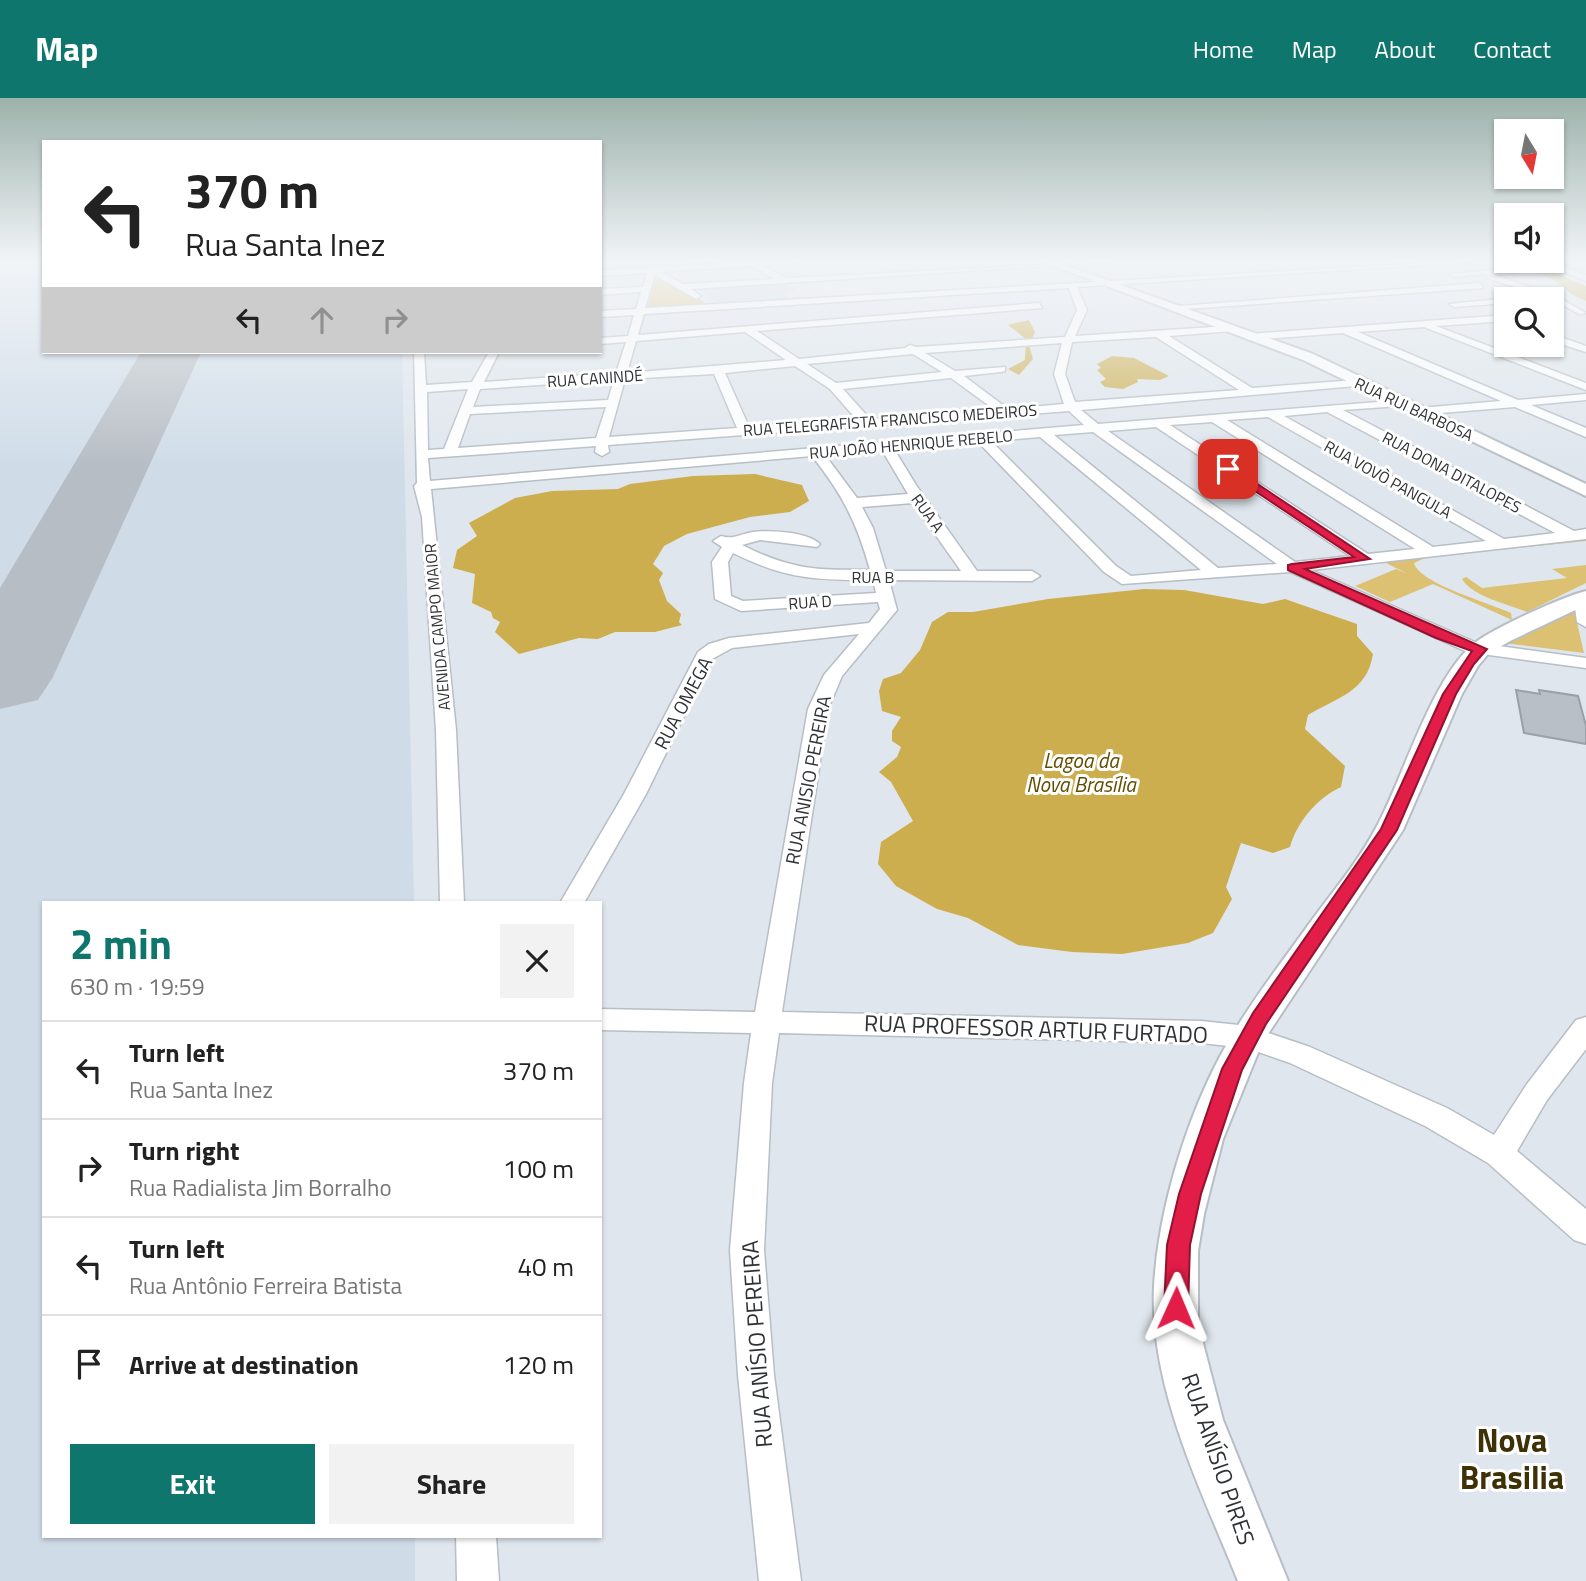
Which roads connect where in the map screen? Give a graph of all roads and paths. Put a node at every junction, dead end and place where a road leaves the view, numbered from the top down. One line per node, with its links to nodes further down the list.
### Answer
1 (636, 329): 13 (street)
2 (759, 329): 9 (street)
3 (875, 329): 18 (street)
4 (1073, 329): 15 (street)
5 (1193, 329): 11 (street, RUA CANINDÉ)
6 (1238, 329): 12 (street)
7 (1352, 329): 10 (street)
8 (1429, 329): 29 (street)
9 (748, 330): 13 (street); 21 (street)
10 (1342, 330): 12 (street); 35 (street)
11 (1158, 334): 15 (street, RUA CANINDÉ); 31 (street)
12 (1249, 337): 26 (street, RUA RUI BARBOSA)
13 (634, 338): 14 (street); 25 (street)
14 (602, 341)
15 (1067, 341): 18 (street, RUA CANINDÉ); 36 (street)
16 (1564, 341): 17 (street)
17 (1586, 349)
18 (913, 350): 21 (street, RUA CANINDÉ); 24 (street)
19 (419, 354): 30 (street, AVENIDA CAMPO MAIOR)
20 (493, 354): 27 (street)
21 (799, 363): 23 (street, RUA CANINDÉ); 28 (street)
22 (1001, 369): 24 (street)
23 (718, 370): 25 (street, RUA CANINDÉ); 47 (street)
24 (954, 374): 28 (street); 40 (street)
25 (622, 376): 27 (street, RUA CANINDÉ); 33 (street)
26 (1356, 383): 31 (street, RUA TELEGRAFISTA FRANCISCO MEDEIROS); 34 (street, RUA RUI BARBOSA)
27 (475, 387): 30 (street, RUA CANINDÉ); 38 (street)
28 (834, 387): 44 (street)
29 (1586, 387)
30 (422, 389): 56 (street, AVENIDA CAMPO MAIOR)
31 (1250, 393): 36 (street, RUA TELEGRAFISTA FRANCISCO MEDEIROS)
32 (1586, 397): 35 (street)
33 (612, 402): 38 (street); 50 (street)
34 (1400, 402): 37 (street, RUA JOÃO HENRIQUE REBELO); 39 (street, RUA RUI BARBOSA)
35 (1515, 403): 39 (street); 49 (street)
36 (1070, 408): 40 (street, RUA TELEGRAFISTA FRANCISCO MEDEIROS); 46 (street)
37 (1331, 409): 41 (street, RUA JOÃO HENRIQUE REBELO); 62 (street, RUA DONA DITALOPES)
38 (466, 411): 54 (street)
39 (1420, 412): 59 (street, RUA RUI BARBOSA)
40 (1005, 413): 43 (street, RUA TELEGRAFISTA FRANCISCO MEDEIROS)
41 (1272, 414): 42 (street, RUA JOÃO HENRIQUE REBELO); 65 (street, RUA VOVÒ PANGULA)
42 (1216, 419): 45 (street, RUA JOÃO HENRIQUE REBELO); 66 (street)
43 (905, 420): 44 (street, RUA TELEGRAFISTA FRANCISCO MEDEIROS); 52 (street)
44 (866, 422): 47 (street, RUA TELEGRAFISTA FRANCISCO MEDEIROS)
45 (1160, 424): 46 (street, RUA JOÃO HENRIQUE REBELO); 67 (street)
46 (1097, 429): 48 (street, RUA JOÃO HENRIQUE REBELO); 68 (street)
47 (744, 430): 50 (street, RUA TELEGRAFISTA FRANCISCO MEDEIROS)
48 (1043, 433): 51 (street, RUA JOÃO HENRIQUE REBELO); 69 (street)
49 (1586, 433)
50 (602, 439): 54 (street, RUA TELEGRAFISTA FRANCISCO MEDEIROS); 57 (street)
51 (982, 439): 52 (street, RUA JOÃO HENRIQUE REBELO); 69 (street)
52 (920, 443): 53 (street, RUA JOÃO HENRIQUE REBELO)
53 (886, 446): 55 (street, RUA JOÃO HENRIQUE REBELO); 60 (street, RUA A)
54 (450, 451): 56 (street, RUA TELEGRAFISTA FRANCISCO MEDEIROS)
55 (815, 452): 57 (street, RUA JOÃO HENRIQUE REBELO); 61 (street)
56 (424, 454): 58 (street, AVENIDA CAMPO MAIOR)
57 (603, 470): 58 (street, RUA JOÃO HENRIQUE REBELO)
58 (421, 486): 78 (street, AVENIDA CAMPO MAIOR)
59 (1586, 491)
60 (917, 498): 61 (street); 72 (street, RUA A)
61 (852, 503): 71 (street)
62 (1579, 535): 65 (street)
63 (726, 544): 64 (street); 71 (street, RUA B); 73 (street, RUA D)
64 (812, 544)
65 (1503, 544): 66 (street)
66 (1431, 552): 67 (street)
67 (1364, 559): 68 (street)
68 (1292, 567): 69 (street); 76 (street)
69 (1214, 573)
70 (1032, 576): 72 (street, RUA B)
71 (877, 577): 72 (street, RUA B); 73 (street)
72 (973, 577)
73 (885, 597): 75 (street, RUA ANISIO PEREIRA)
74 (1585, 606): 76 (street, RUA ANÍSIO PIRES)
75 (877, 627): 79 (street, RUA OMEGA); 81 (street, RUA ANISIO PEREIRA)
76 (1480, 649): 77 (street); 83 (street, RUA ANÍSIO PIRES)
77 (1586, 663)
78 (452, 901)
79 (573, 901)
80 (602, 1019): 81 (street, RUA PROFESSOR ARTUR FURTADO)
81 (765, 1024): 83 (street, RUA PROFESSOR ARTUR FURTADO); 88 (street, RUA ANÍSIO PEREIRA)
82 (1586, 1028): 84 (street)
83 (1248, 1037): 84 (street, RUA PROFESSOR ARTUR FURTADO); 89 (street, RUA ANÍSIO PIRES)
84 (1499, 1154): 85 (street, RUA PROFESSOR ARTUR FURTADO)
85 (1586, 1229)
86 (477, 1538): 87 (street)
87 (478, 1581)
88 (780, 1581)
89 (1263, 1581)

